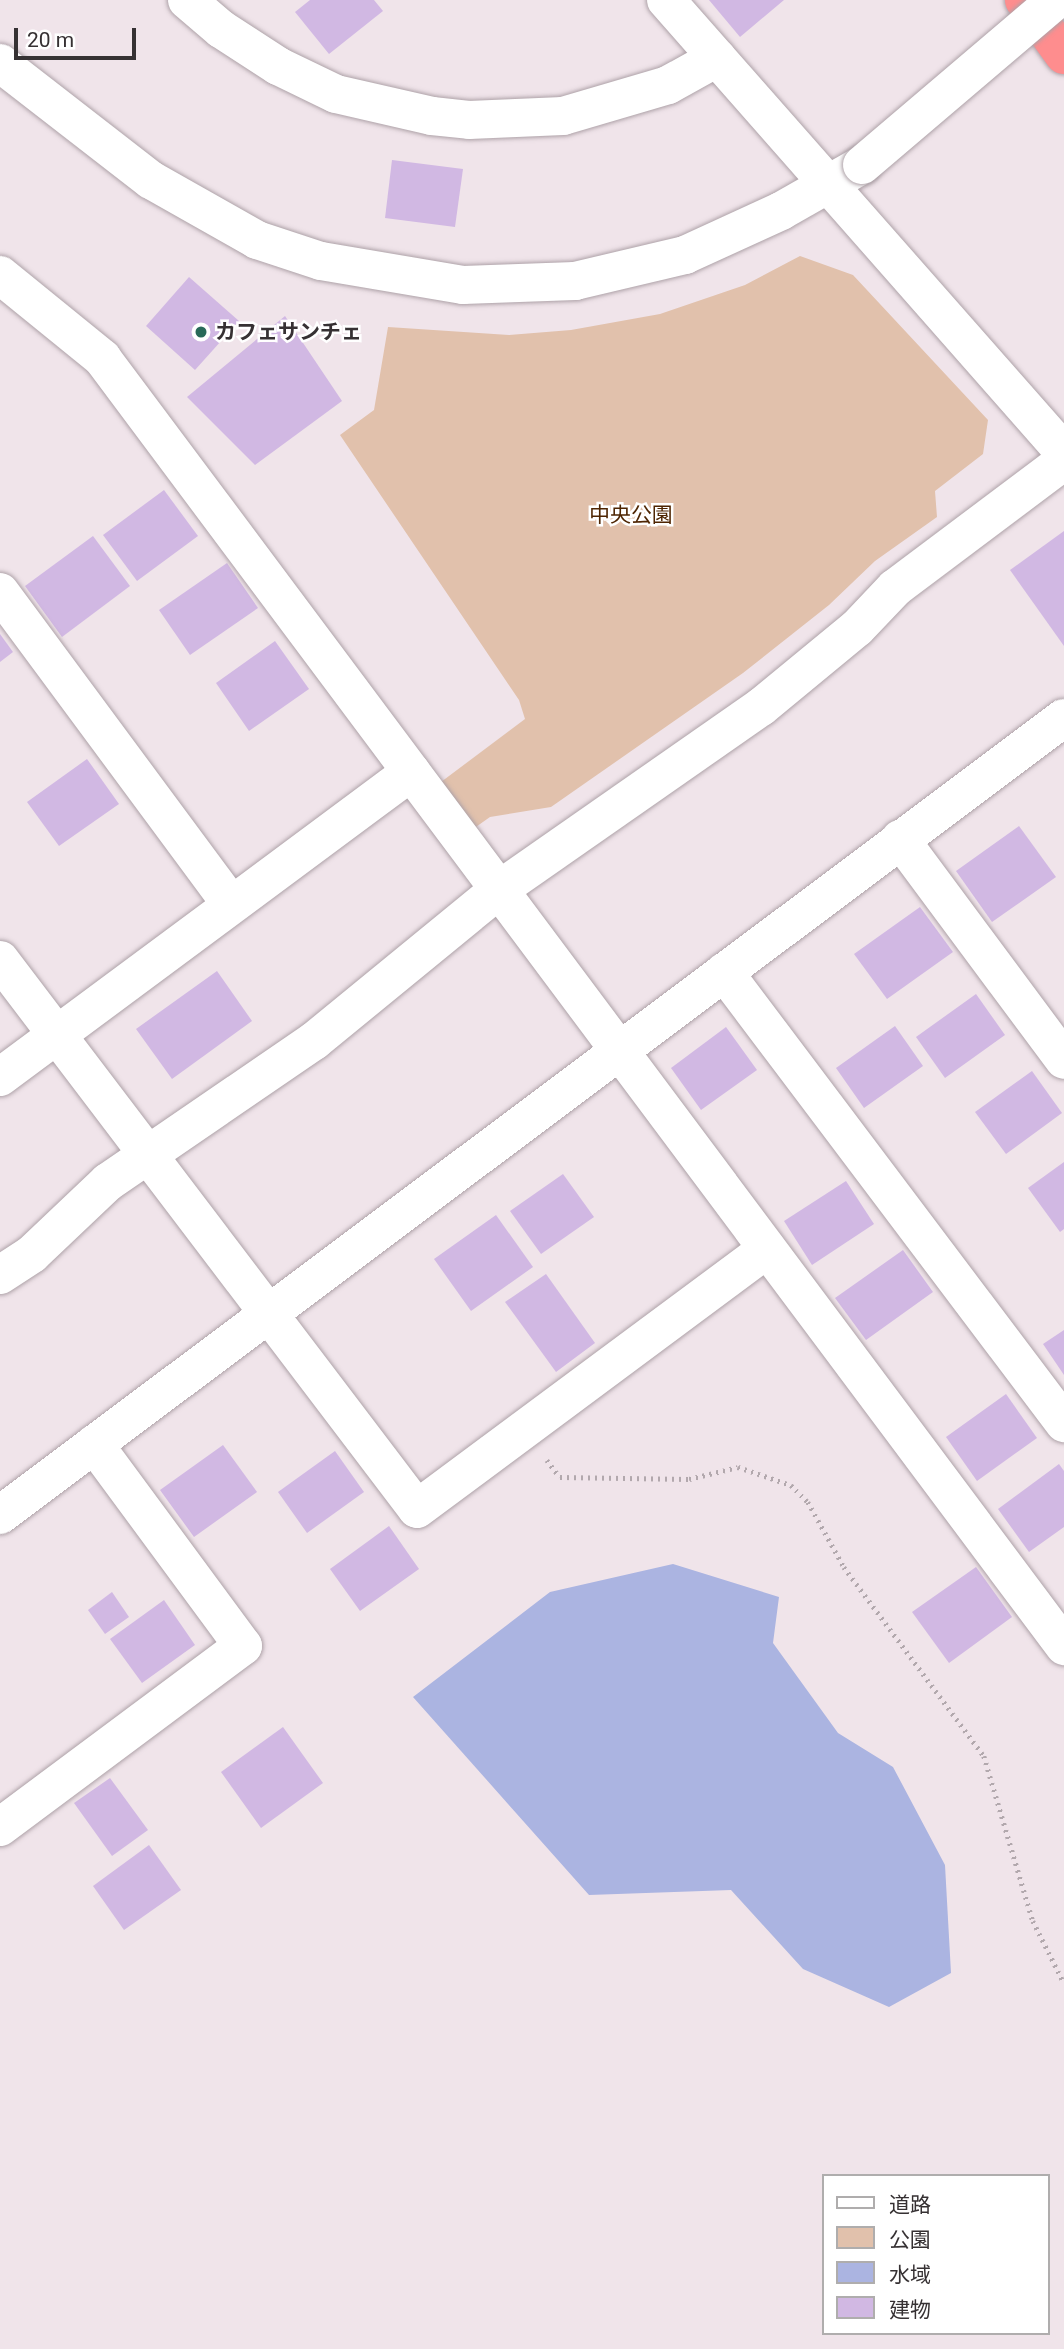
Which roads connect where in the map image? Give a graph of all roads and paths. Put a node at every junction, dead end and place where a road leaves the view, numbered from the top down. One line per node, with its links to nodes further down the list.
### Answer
1 (187, 0): 8 (street)
2 (666, 0): 8 (street)
3 (1024, 0): 7 (highway)
4 (1039, 0): 6 (highway)
5 (1056, 0): 10 (street, bridge)
6 (1064, 27)
7 (1064, 55)
8 (717, 58): 10 (street)
9 (0, 63): 10 (street)
10 (828, 186): 12 (street)
11 (0, 275): 16 (street)
12 (1064, 452)
13 (1064, 461): 18 (street)
14 (0, 592): 19 (street)
15 (1064, 718): 17 (street)
16 (411, 772): 18 (street); 19 (street)
17 (900, 839): 21 (street); 24 (street)
18 (499, 889): 23 (street); 26 (street)
19 (231, 904): 22 (street)
20 (0, 960): 22 (street)
21 (724, 972): 23 (street); 30 (street)
22 (56, 1034): 25 (street); 26 (street)
23 (619, 1053): 27 (street); 29 (street)
24 (1064, 1060)
25 (0, 1077)
26 (148, 1151): 28 (street); 29 (street)
27 (767, 1250): 29 (street); 34 (street)
28 (0, 1275)
29 (267, 1314): 31 (street)
30 (1064, 1423)
31 (94, 1444): 33 (street); 35 (street)
32 (538, 1463): 36 (path)
33 (0, 1515)
34 (1064, 1646)
35 (0, 1827)
36 (1064, 1983)

